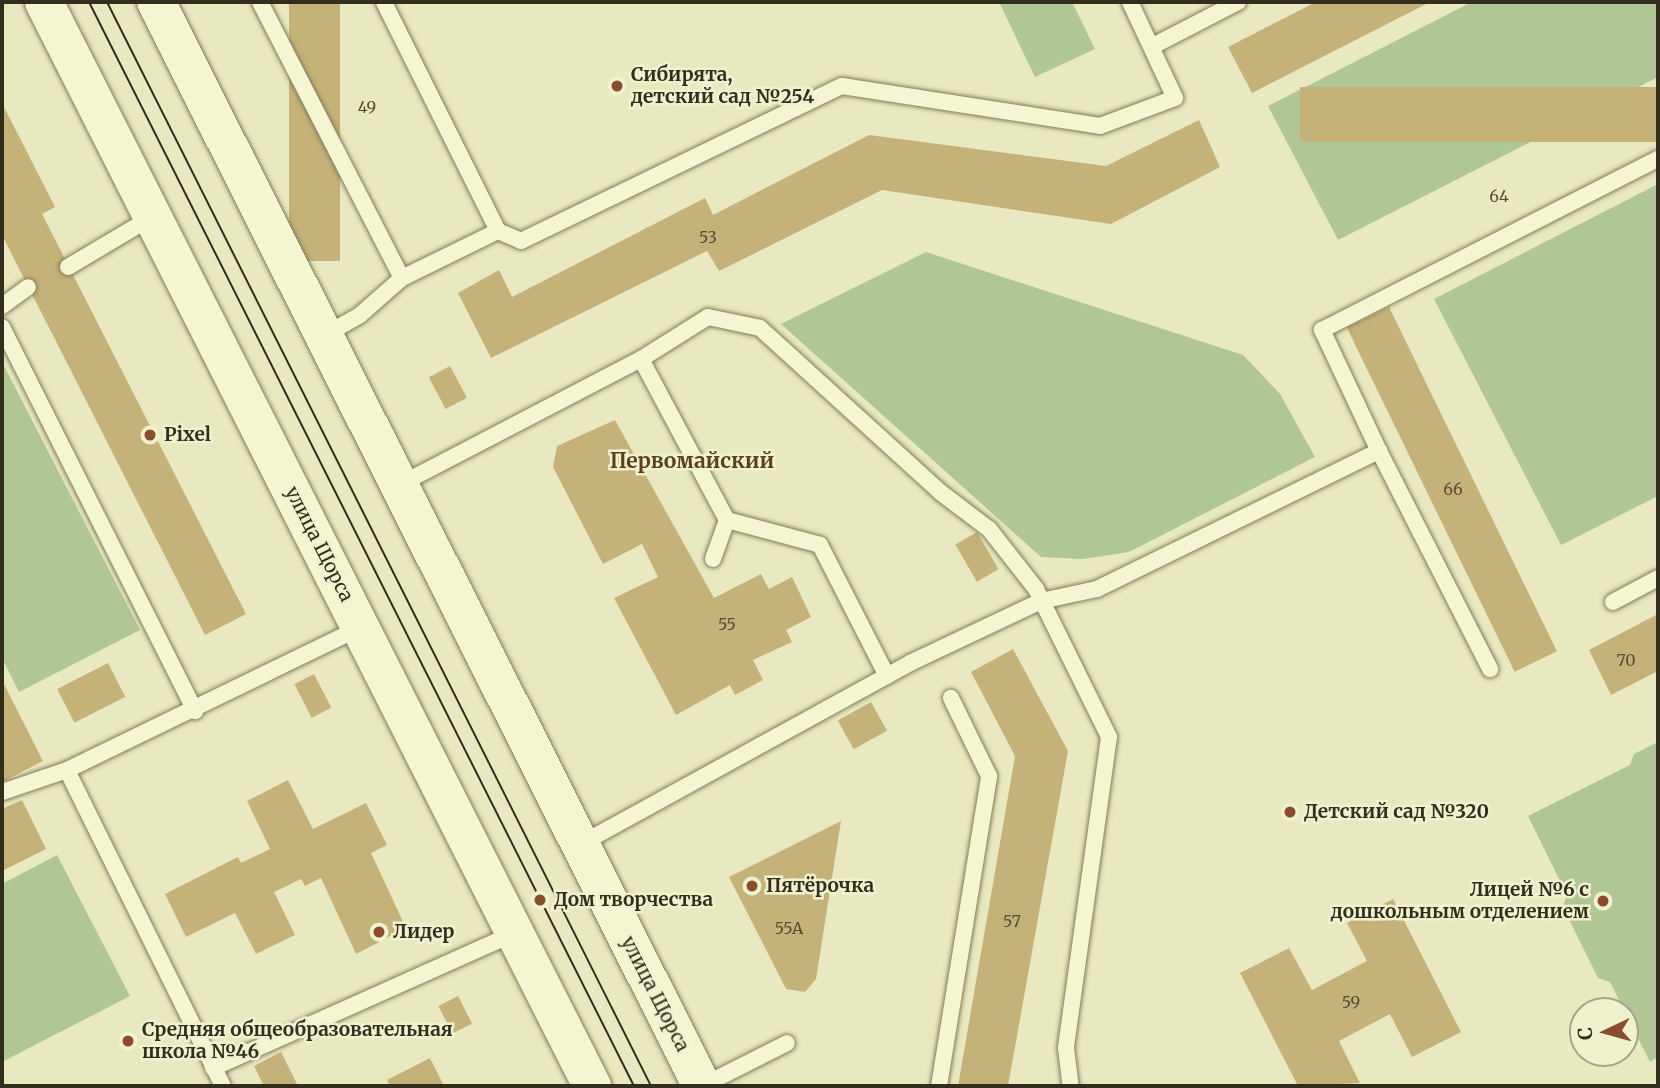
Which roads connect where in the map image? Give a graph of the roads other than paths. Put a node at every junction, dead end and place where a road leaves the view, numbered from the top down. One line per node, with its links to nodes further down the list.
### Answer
1 (44, 2): 9 (main road, улица Щорса)
2 (156, 2): 16 (main road, улица Щорса)
3 (260, 2): 12 (lane)
4 (384, 2): 10 (lane)
5 (1130, 2): 7 (lane)
6 (1238, 2): 7 (lane)
7 (1153, 46): 10 (lane)
8 (1658, 159): 18 (lane)
9 (154, 216): 11 (lane); 25 (main road, улица Щорса)
10 (498, 231): 12 (lane)
11 (68, 267)
12 (402, 278): 16 (lane)
13 (28, 287): 14 (lane)
14 (2, 306)
15 (2, 327): 29 (lane)
16 (325, 335): 19 (main road, улица Щорса)
17 (640, 359): 19 (lane); 20 (lane); 23 (lane)
18 (1379, 451): 23 (lane); 26 (lane)
19 (398, 485): 32 (main road, улица Щорса)
20 (727, 520): 21 (lane); 27 (lane)
21 (713, 559)
22 (1658, 578): 24 (lane)
23 (1041, 601): 27 (lane); 40 (lane)
24 (1613, 602)
25 (362, 627): 29 (lane); 33 (main road, улица Щорса)
26 (1490, 669)
27 (887, 676): 32 (lane)
28 (951, 698): 39 (lane)
29 (195, 711): 30 (lane)
30 (67, 770): 31 (lane); 35 (lane)
31 (2, 792)
32 (579, 845): 38 (main road, улица Щорса)
33 (516, 932): 35 (lane); 37 (main road, улица Щорса)
34 (786, 1043): 38 (lane)
35 (214, 1068): 36 (lane)
36 (223, 1086)
37 (592, 1086)
38 (702, 1086)
39 (939, 1086)
40 (1071, 1086)

